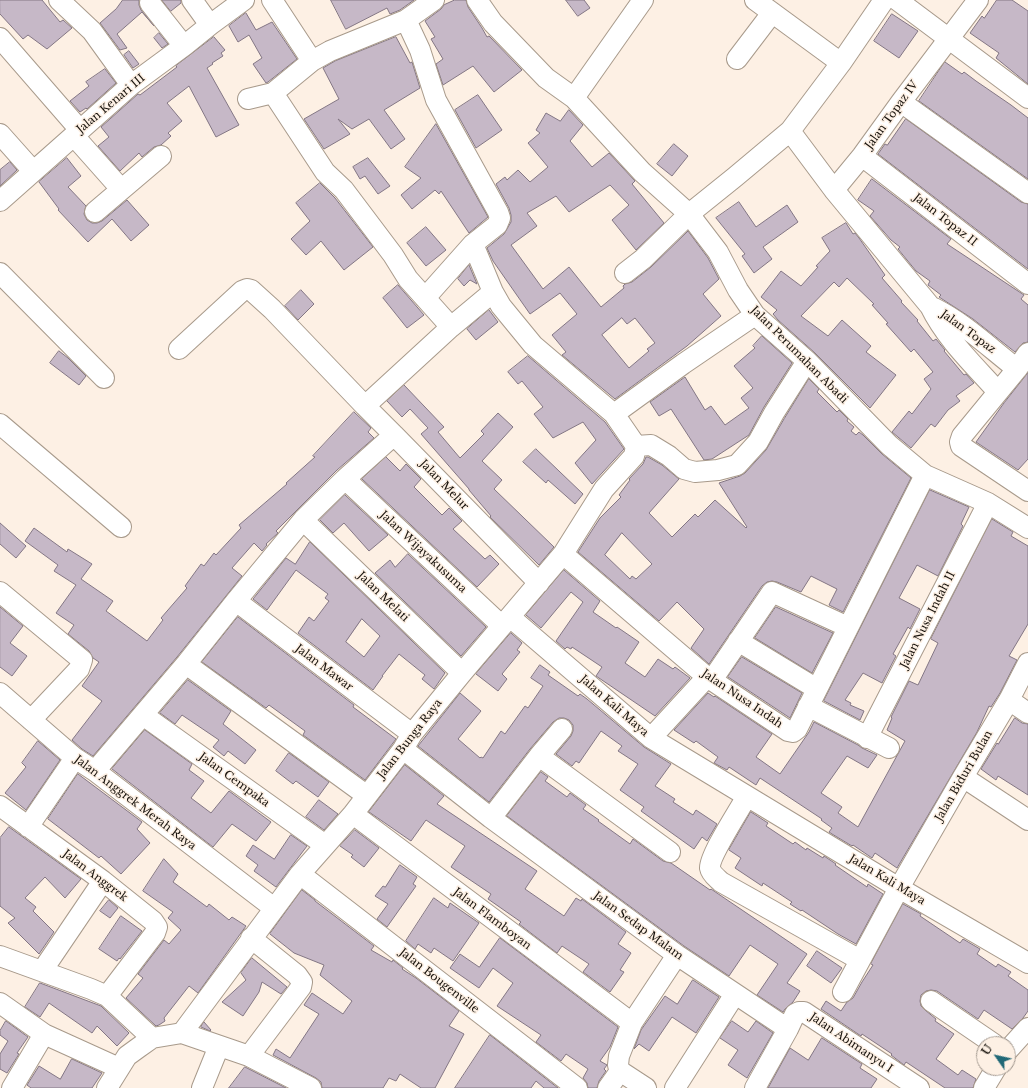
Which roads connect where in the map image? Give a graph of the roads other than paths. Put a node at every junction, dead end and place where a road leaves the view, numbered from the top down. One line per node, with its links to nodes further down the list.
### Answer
1 (59, 0): 22 (street)
2 (192, 0): 15 (street)
3 (244, 0): 15 (street, Jalan Kenari III)
4 (272, 0): 20 (street)
5 (434, 0): 14 (street)
6 (477, 0): 24 (street, Jalan Perumahan Abadi)
7 (643, 0): 24 (street)
8 (754, 0): 13 (street)
9 (884, 0): 21 (street)
10 (897, 0): 17 (street)
11 (978, 0): 17 (street, Jalan Topaz IV)
12 (150, 3): 18 (street)
13 (772, 13): 19 (street); 21 (street)
14 (406, 20): 20 (street); 40 (street)
15 (210, 25): 18 (street, Jalan Kenari III)
16 (0, 38): 29 (street)
17 (948, 38): 25 (street); 27 (street, Jalan Topaz IV)
18 (184, 46): 22 (street, Jalan Kenari III)
19 (737, 58)
20 (312, 61): 23 (street)
21 (841, 63): 28 (street)
22 (131, 85): 29 (street, Jalan Kenari III)
23 (273, 93): 26 (street); 45 (street)
24 (574, 98): 39 (street, Jalan Perumahan Abadi)
25 (1028, 98)
26 (248, 99)
27 (901, 102): 32 (street, Jalan Topaz IV); 36 (street)
28 (790, 131): 35 (street); 39 (street)
29 (77, 133): 33 (street, Jalan Kenari III); 34 (street)
30 (0, 134): 33 (street)
31 (161, 156): 34 (street)
32 (862, 156): 35 (street, Jalan Topaz IV); 43 (street, Jalan Topaz II)
33 (33, 171): 37 (street, Jalan Kenari III)
34 (121, 189): 38 (street)
35 (834, 190): 46 (street)
36 (1028, 193)
37 (0, 201)
38 (95, 212)
39 (689, 214): 42 (street); 47 (street, Jalan Perumahan Abadi)
40 (473, 244): 44 (street); 45 (street)
41 (0, 273): 53 (street)
42 (625, 273)
43 (1028, 284)
44 (493, 292): 48 (street); 56 (street)
45 (425, 298): 48 (street)
46 (930, 306): 52 (street, Jalan Topaz); 54 (street, Jalan Topaz)
47 (755, 315): 51 (street, Jalan Perumahan Abadi); 56 (street)
48 (451, 327): 55 (street)
49 (179, 349): 55 (street, Jalan Melur)
50 (1028, 353): 52 (street)
51 (807, 360): 59 (street); 60 (street, Jalan Perumahan Abadi)
52 (1017, 369): 54 (street)
53 (104, 378)
54 (998, 392): 62 (street)
55 (365, 406): 58 (street, Jalan Melur)
56 (614, 414): 59 (street)
57 (0, 424): 65 (street)
58 (394, 435): 61 (street); 68 (street, Jalan Melur)
59 (636, 446): 67 (street, Jalan Bunga Raya)
60 (925, 475): 63 (street, Jalan Perumahan Abadi); 72 (street, Jalan Nusa Indah)
61 (345, 479): 64 (street); 71 (street, Jalan Wijayakusuma)
62 (1026, 485)
63 (988, 503): 66 (street, Jalan Perumahan Abadi); 86 (street, Jalan Nusa Indah II)
64 (304, 520): 70 (street); 76 (street, Jalan Melati)
65 (121, 527)
66 (1028, 528)
67 (563, 554): 68 (street, Jalan Bunga Raya); 77 (street, Jalan Nusa Indah)
68 (539, 583): 71 (street, Jalan Bunga Raya)
69 (0, 592): 83 (street)
70 (236, 601): 75 (street); 87 (street, Jalan Mawar)
71 (506, 621): 76 (street, Jalan Bunga Raya); 85 (street, Jalan Kali Maya)
72 (848, 627): 73 (street); 79 (street, Jalan Nusa Indah)
73 (738, 641): 77 (street); 79 (street)
74 (1028, 663): 80 (street, Jalan Biduri Bulan)
75 (186, 664): 82 (street); 93 (street)
76 (462, 673): 87 (street, Jalan Bunga Raya)
77 (709, 679): 79 (street, Jalan Nusa Indah); 85 (street)
78 (0, 693): 83 (street, Jalan Anggrek Merah Raya)
79 (812, 698): 86 (street)
80 (1009, 700): 81 (street); 92 (street, Jalan Biduri Bulan)
81 (1028, 713)
82 (143, 715): 91 (street); 100 (street, Jalan Cempaka)
83 (31, 720): 90 (street, Jalan Anggrek Merah Raya)
84 (562, 729): 89 (street)
85 (651, 738): 94 (street, Jalan Kali Maya)
86 (867, 738): 88 (street)
87 (408, 742): 93 (street, Jalan Bunga Raya); 97 (street, Jalan Sedap Malam)
88 (889, 748)
89 (539, 756): 97 (street); 101 (street)
90 (75, 758): 91 (street, Jalan Anggrek Merah Raya); 99 (street)
91 (95, 771): 105 (street, Jalan Anggrek Merah Raya)
92 (963, 777): 98 (street); 104 (street, Jalan Biduri Bulan)
93 (366, 795): 96 (street, Jalan Bunga Raya)
94 (747, 796): 104 (street, Jalan Kali Maya); 109 (street)
95 (0, 806): 99 (street, Jalan Anggrek)
96 (353, 814): 100 (street, Jalan Bunga Raya); 117 (street, Jalan Flamboyan)
97 (491, 818): 107 (street, Jalan Sedap Malam)
98 (1028, 820)
99 (28, 827): 103 (street, Jalan Anggrek)
100 (325, 846): 102 (street, Jalan Bunga Raya)
101 (670, 852)
102 (300, 874): 105 (street, Jalan Bunga Raya); 134 (street, Jalan Bougenville)
103 (104, 881): 111 (street); 114 (street, Jalan Anggrek)
104 (899, 888): 109 (street, Jalan Biduri Bulan); 110 (street, Jalan Kali Maya)
105 (274, 908): 106 (street, Jalan Bunga Raya)
106 (251, 938): 120 (street, Jalan Bunga Raya); 126 (street)
107 (677, 955): 113 (street, Jalan Sedap Malam); 117 (street)
108 (0, 956): 111 (street)
109 (860, 960): 112 (street, Jalan Biduri Bulan)
110 (1028, 963)
111 (42, 971): 114 (street)
112 (843, 992)
113 (735, 994): 119 (street, Jalan Sedap Malam); 137 (street)
114 (107, 996): 123 (street)
115 (931, 1001): 122 (street)
116 (0, 1003): 121 (street)
117 (632, 1023): 128 (street)
118 (1028, 1028): 124 (street)
119 (788, 1029): 138 (street, Jalan Abimanyu I); 139 (street, Jalan Abimanyu I)
120 (182, 1033): 123 (street); 125 (street)
121 (44, 1034): 127 (street); 130 (street)
122 (982, 1036)
123 (152, 1038): 127 (street)
124 (1016, 1041)
125 (219, 1046): 126 (street); 132 (street)
126 (249, 1056): 133 (street)
127 (119, 1068): 131 (street)
128 (620, 1071): 135 (street); 136 (street)
129 (991, 1076): 140 (street)
130 (12, 1088)
131 (107, 1088)
132 (202, 1088)
133 (311, 1088)
134 (577, 1088)
135 (608, 1088)
136 (646, 1088)
137 (675, 1088)
138 (755, 1088)
139 (919, 1088)
140 (984, 1088)

